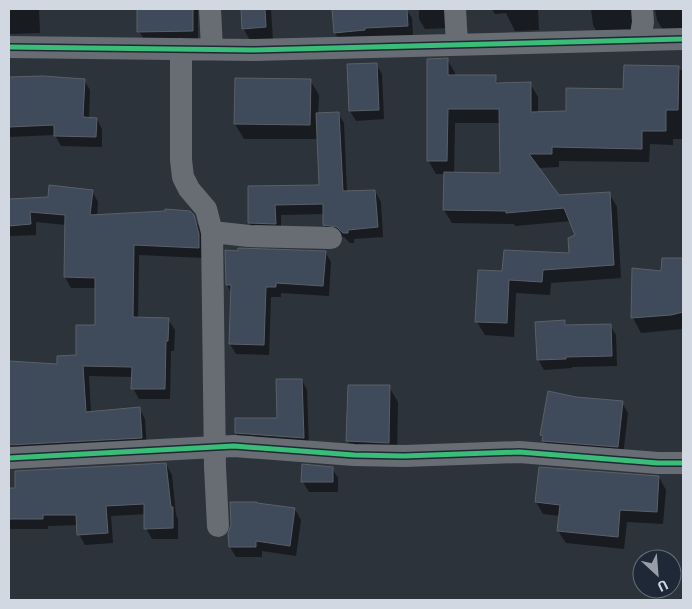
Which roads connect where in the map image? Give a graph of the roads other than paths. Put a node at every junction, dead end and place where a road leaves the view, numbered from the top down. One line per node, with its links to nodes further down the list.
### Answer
1 (210, 9): 9 (street)
2 (455, 9): 6 (street)
3 (642, 9): 5 (street)
4 (683, 38): 5 (street)
5 (640, 40): 6 (street)
6 (457, 44): 9 (street)
7 (9, 47): 8 (street)
8 (181, 49): 9 (street); 10 (street)
9 (212, 49)
10 (212, 232): 11 (street); 12 (street)
11 (331, 238)
12 (215, 446): 13 (street); 14 (street); 15 (street)
13 (9, 458)
14 (683, 463)
15 (218, 526)

